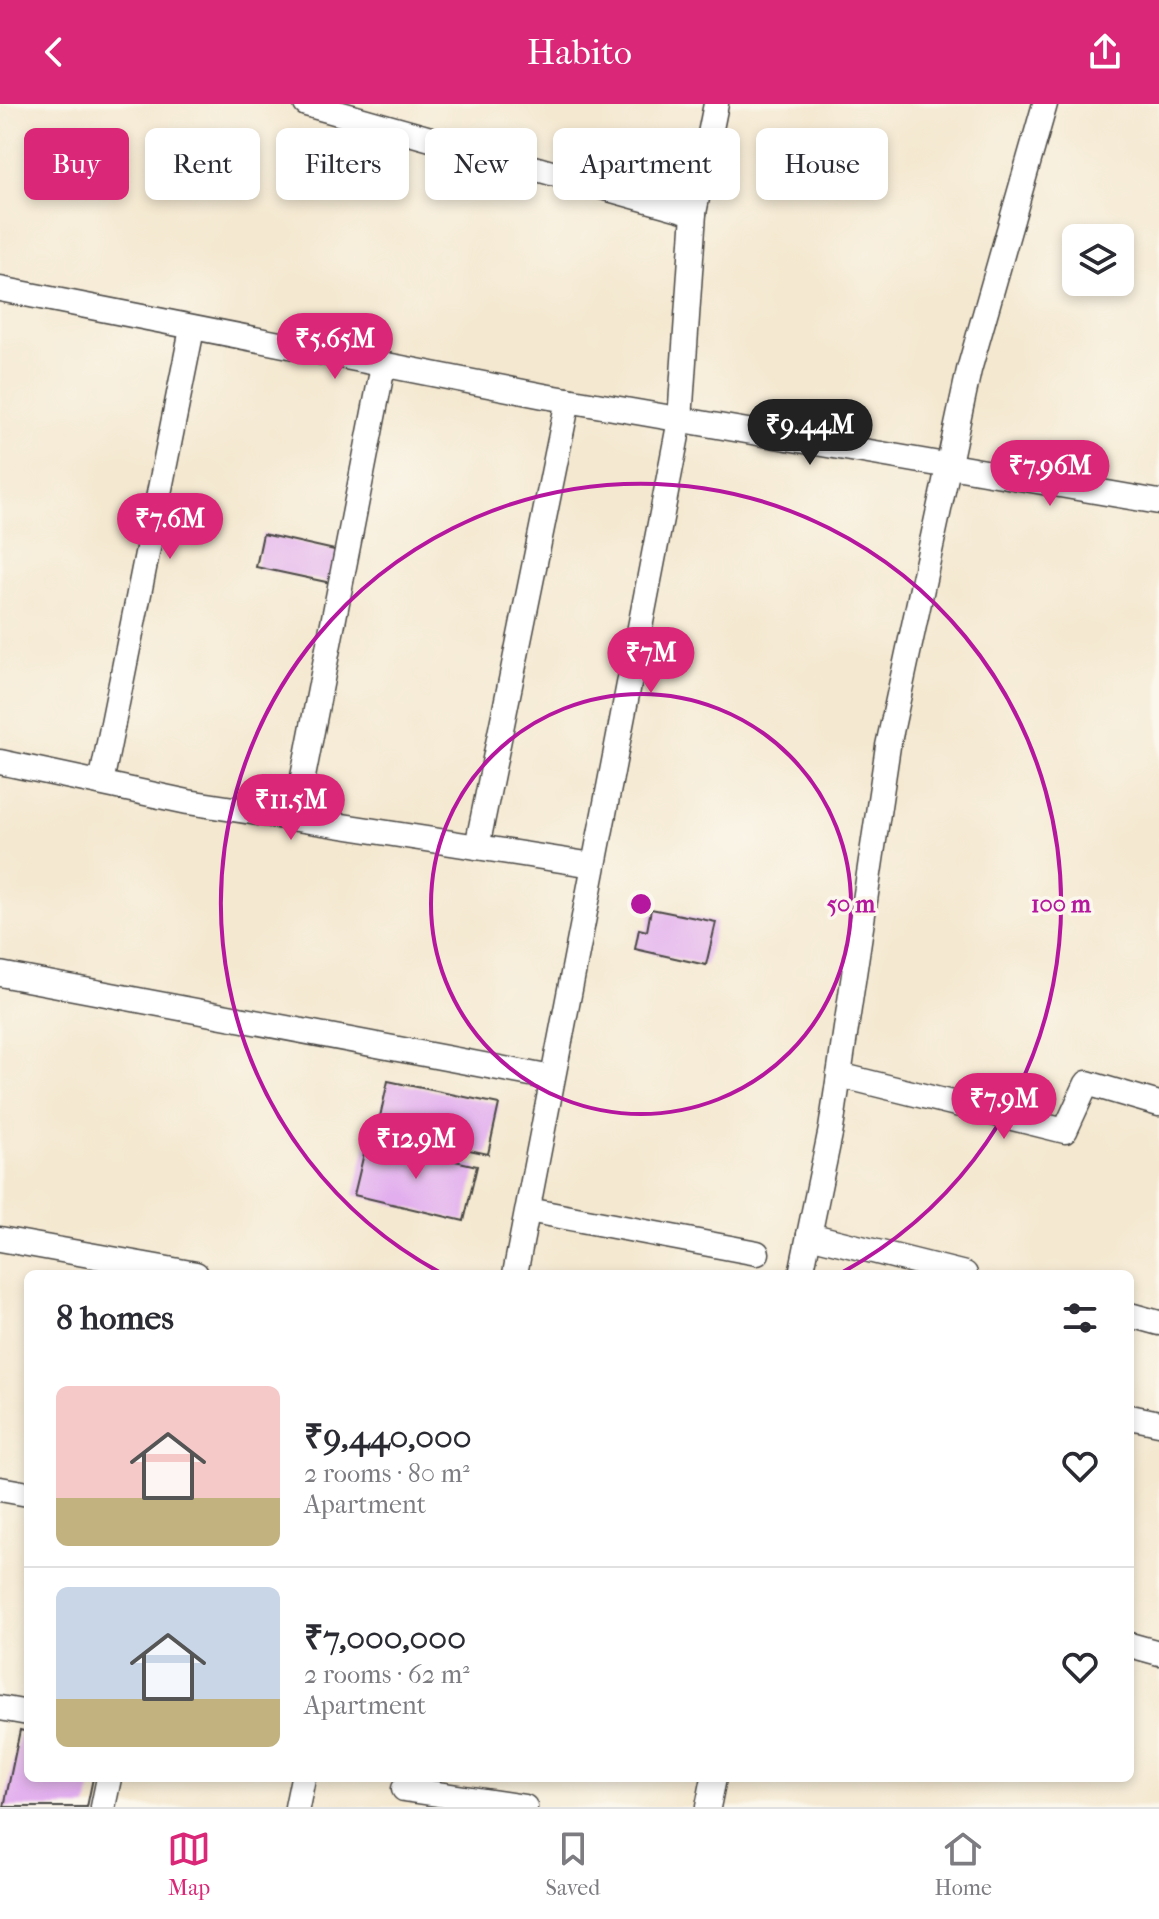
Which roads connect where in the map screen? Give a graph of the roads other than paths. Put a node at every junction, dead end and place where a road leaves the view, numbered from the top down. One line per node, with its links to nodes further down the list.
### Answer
1 (306, 104): 4 (street)
2 (716, 104): 4 (street)
3 (1045, 104): 10 (street)
4 (694, 213): 9 (street)
5 (0, 289): 6 (street)
6 (192, 329): 7 (street); 13 (street)
7 (383, 366): 8 (street); 14 (street)
8 (568, 400): 9 (street); 15 (street)
9 (680, 420): 10 (street); 16 (street)
10 (949, 466): 11 (street); 18 (street)
11 (1159, 502)
12 (0, 762): 13 (street)
13 (101, 783): 14 (street)
14 (295, 818): 15 (street)
15 (477, 847): 16 (street)
16 (593, 865): 19 (street)
17 (0, 974): 19 (street)
18 (839, 1075): 20 (street); 22 (street)
19 (552, 1078): 21 (street)
20 (1159, 1104)
21 (528, 1210): 24 (street); 26 (street)
22 (809, 1235): 27 (street); 28 (street)
23 (0, 1239): 25 (street)
24 (757, 1253)
25 (174, 1270)
26 (516, 1270)
27 (802, 1270)
28 (949, 1270)
29 (1134, 1316): 30 (street)
30 (1159, 1323)
31 (1134, 1418): 32 (street)
32 (1159, 1423)
33 (0, 1489): 34 (street)
34 (24, 1493)
35 (1134, 1646): 36 (street)
36 (1159, 1653)
37 (0, 1708): 38 (street)
38 (24, 1712)
39 (108, 1782): 44 (street)
40 (302, 1782): 45 (street)
41 (713, 1782): 46 (street)
42 (403, 1786): 43 (street)
43 (513, 1806)
44 (103, 1807)
45 (297, 1807)
46 (708, 1807)

